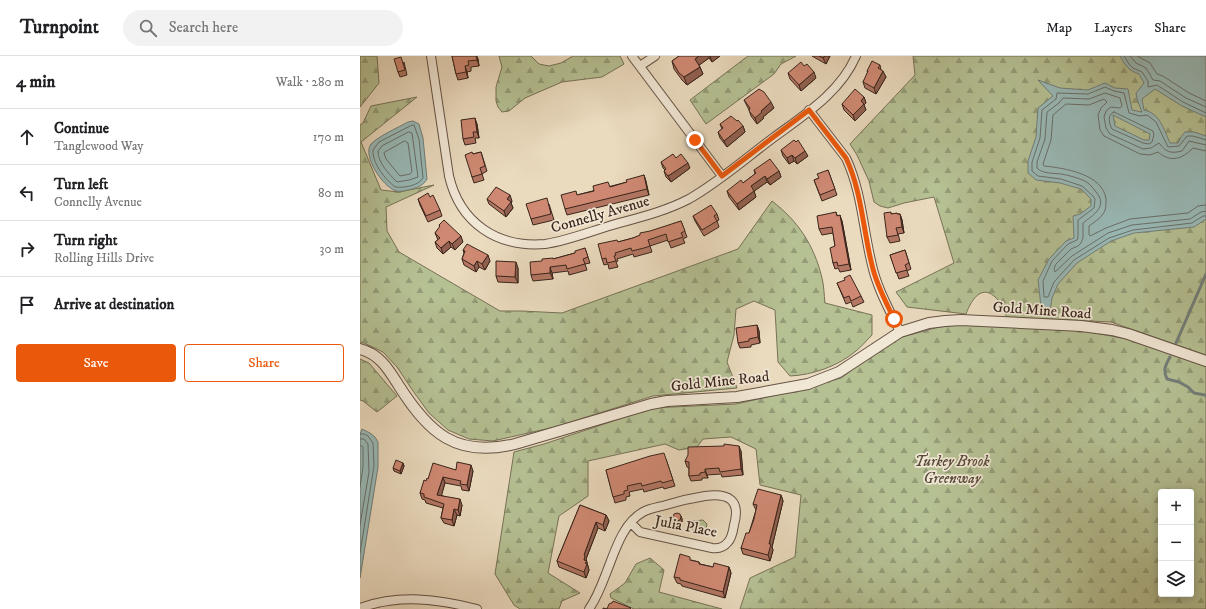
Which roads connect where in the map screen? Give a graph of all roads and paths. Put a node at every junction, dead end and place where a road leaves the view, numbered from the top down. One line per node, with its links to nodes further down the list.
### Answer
1 (431, 56): 7 (street, Connelly Avenue)
2 (632, 56): 5 (street)
3 (655, 56): 5 (street)
4 (856, 56): 6 (street, Connelly Avenue)
5 (640, 66): 7 (street)
6 (809, 110): 7 (street, Connelly Avenue); 8 (street)
7 (722, 176)
8 (900, 332): 9 (street, Gold Mine Road); 10 (street, Gold Mine Road)
9 (360, 349)
10 (1206, 361)
11 (631, 523): 11 (street, Julia Place); 14 (street, Julia Place)
12 (360, 608): 13 (street)
13 (477, 609)
14 (589, 609)

